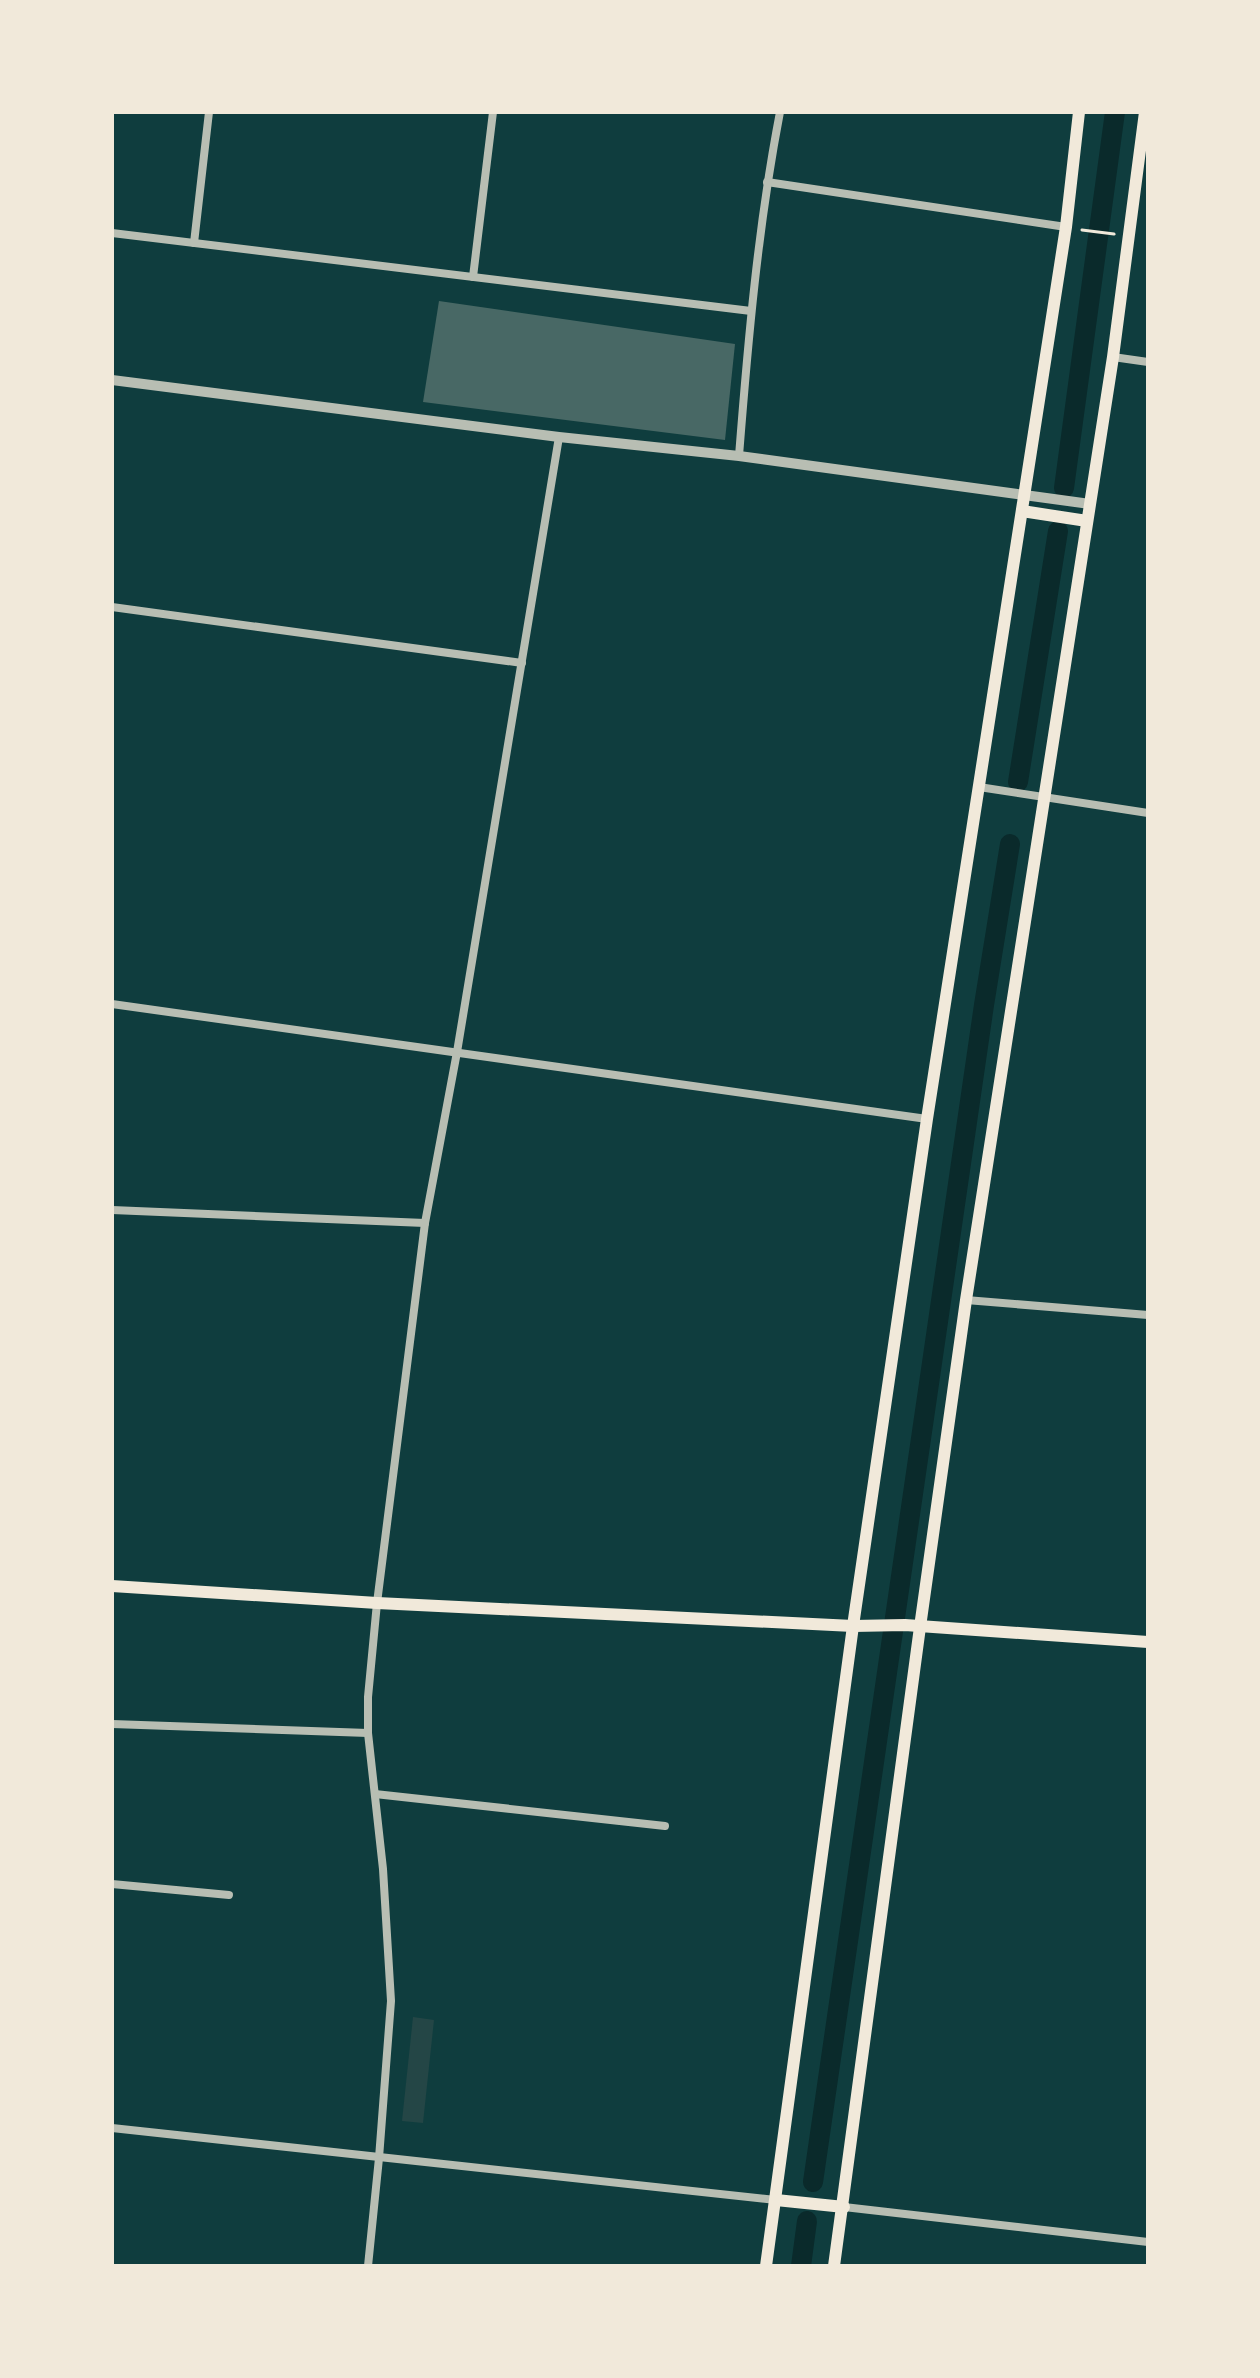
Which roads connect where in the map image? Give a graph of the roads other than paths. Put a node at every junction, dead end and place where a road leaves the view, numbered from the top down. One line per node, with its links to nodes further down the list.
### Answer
1 (209, 112): 10 (street)
2 (493, 112): 11 (street)
3 (780, 112): 7 (street)
4 (1079, 112): 8 (main road)
5 (1145, 112): 6 (main road)
6 (1144, 150): 13 (main road)
7 (767, 182): 8 (street); 12 (street)
8 (1066, 227): 18 (main road)
9 (112, 233): 10 (street)
10 (194, 243): 11 (street)
11 (473, 277): 12 (street)
12 (751, 311): 17 (street)
13 (1113, 357): 14 (street); 19 (main road)
14 (1148, 362)
15 (112, 380): 16 (street)
16 (559, 437): 17 (street); 23 (street)
17 (739, 456): 18 (street)
18 (1024, 495): 19 (street); 20 (main road)
19 (1090, 504): 21 (main road)
20 (1022, 511): 21 (main road); 24 (main road)
21 (1087, 521): 25 (main road)
22 (112, 607): 23 (street)
23 (522, 663): 28 (street)
24 (979, 787): 25 (street); 29 (main road)
25 (1045, 796): 26 (street); 32 (main road)
26 (1148, 813)
27 (112, 1004): 28 (street)
28 (457, 1052): 29 (street); 31 (street)
29 (927, 1119): 36 (main road)
30 (112, 1210): 31 (street)
31 (425, 1223): 35 (street)
32 (966, 1300): 33 (street); 37 (main road)
33 (1148, 1315)
34 (112, 1586): 35 (main road)
35 (377, 1603): 36 (main road); 40 (street)
36 (853, 1626): 37 (main road); 47 (main road)
37 (920, 1627): 38 (main road); 48 (main road)
38 (1148, 1642)
39 (112, 1724): 40 (street)
40 (368, 1733): 41 (street)
41 (375, 1794): 42 (street); 46 (street)
42 (665, 1826)
43 (112, 1884): 44 (street)
44 (229, 1895)
45 (112, 2128): 46 (street)
46 (379, 2158): 47 (street); 50 (street)
47 (776, 2200): 48 (main road); 51 (main road)
48 (837, 2207): 49 (street); 52 (main road)
49 (1148, 2242)
50 (368, 2266)
51 (766, 2266)
52 (834, 2266)

